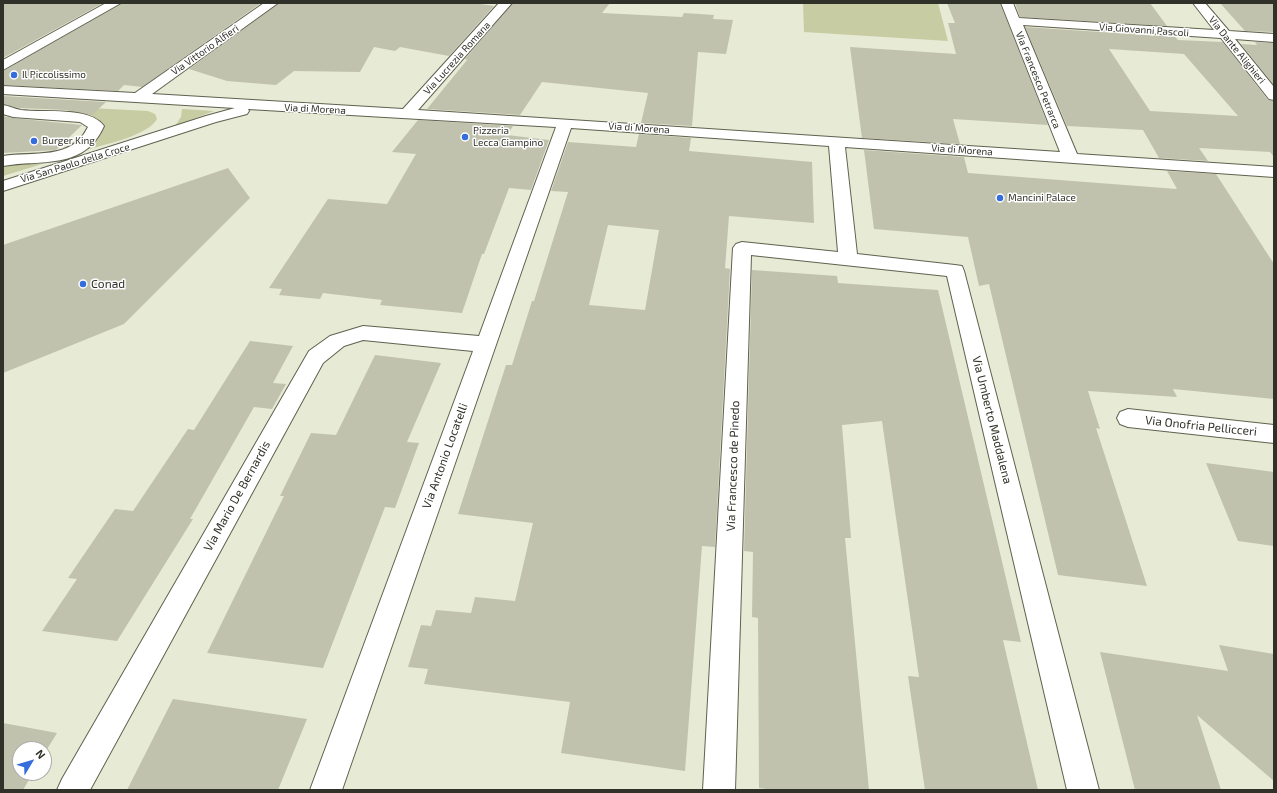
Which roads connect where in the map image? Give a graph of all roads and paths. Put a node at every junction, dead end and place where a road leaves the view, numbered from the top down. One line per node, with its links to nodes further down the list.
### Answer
1 (115, 3): 9 (street)
2 (272, 3): 12 (street, Via Vittorio Alfieri)
3 (506, 3): 16 (street, Via Lucrezia Romana)
4 (1007, 3): 6 (street, Via Francesco Petrarca)
5 (1199, 3): 7 (street, Via Dante Alighieri)
6 (1014, 21): 7 (street, Via Giovanni Pascoli); 20 (street, Via Francesco Petrarca)
7 (1225, 35): 8 (street, Via Giovanni Pascoli); 11 (street, Via Dante Alighieri)
8 (1274, 38)
9 (3, 66)
10 (3, 90): 12 (street, Via di Morena)
11 (1274, 96)
12 (138, 98): 15 (street, Via di Morena)
13 (274, 106): 15 (street, Via di Morena); 16 (street, Via di Morena); 18 (street, Via San Paolo della Croce)
14 (3, 109): 21 (street)
15 (166, 110): 18 (street, Via San Paolo della Croce)
16 (407, 114): 17 (street, Via di Morena)
17 (565, 123): 19 (street, Via di Morena); 25 (street, Via Antonio Locatelli)
18 (148, 141): 23 (street, Via San Paolo della Croce)
19 (836, 141): 20 (street, Via di Morena); 24 (street)
20 (1070, 157): 22 (street, Via di Morena)
21 (3, 161)
22 (1274, 172)
23 (3, 186)
24 (848, 259): 30 (street, Via Francesco de Pinedo); 31 (street, Via Umberto Maddalena)
25 (485, 344): 28 (street, Via Mario De Bernardis); 29 (street, Via Antonio Locatelli)
26 (1128, 418): 27 (street, Via Onofria Pellicceri)
27 (1274, 434)
28 (74, 790)
29 (326, 790)
30 (719, 790)
31 (1083, 790)

